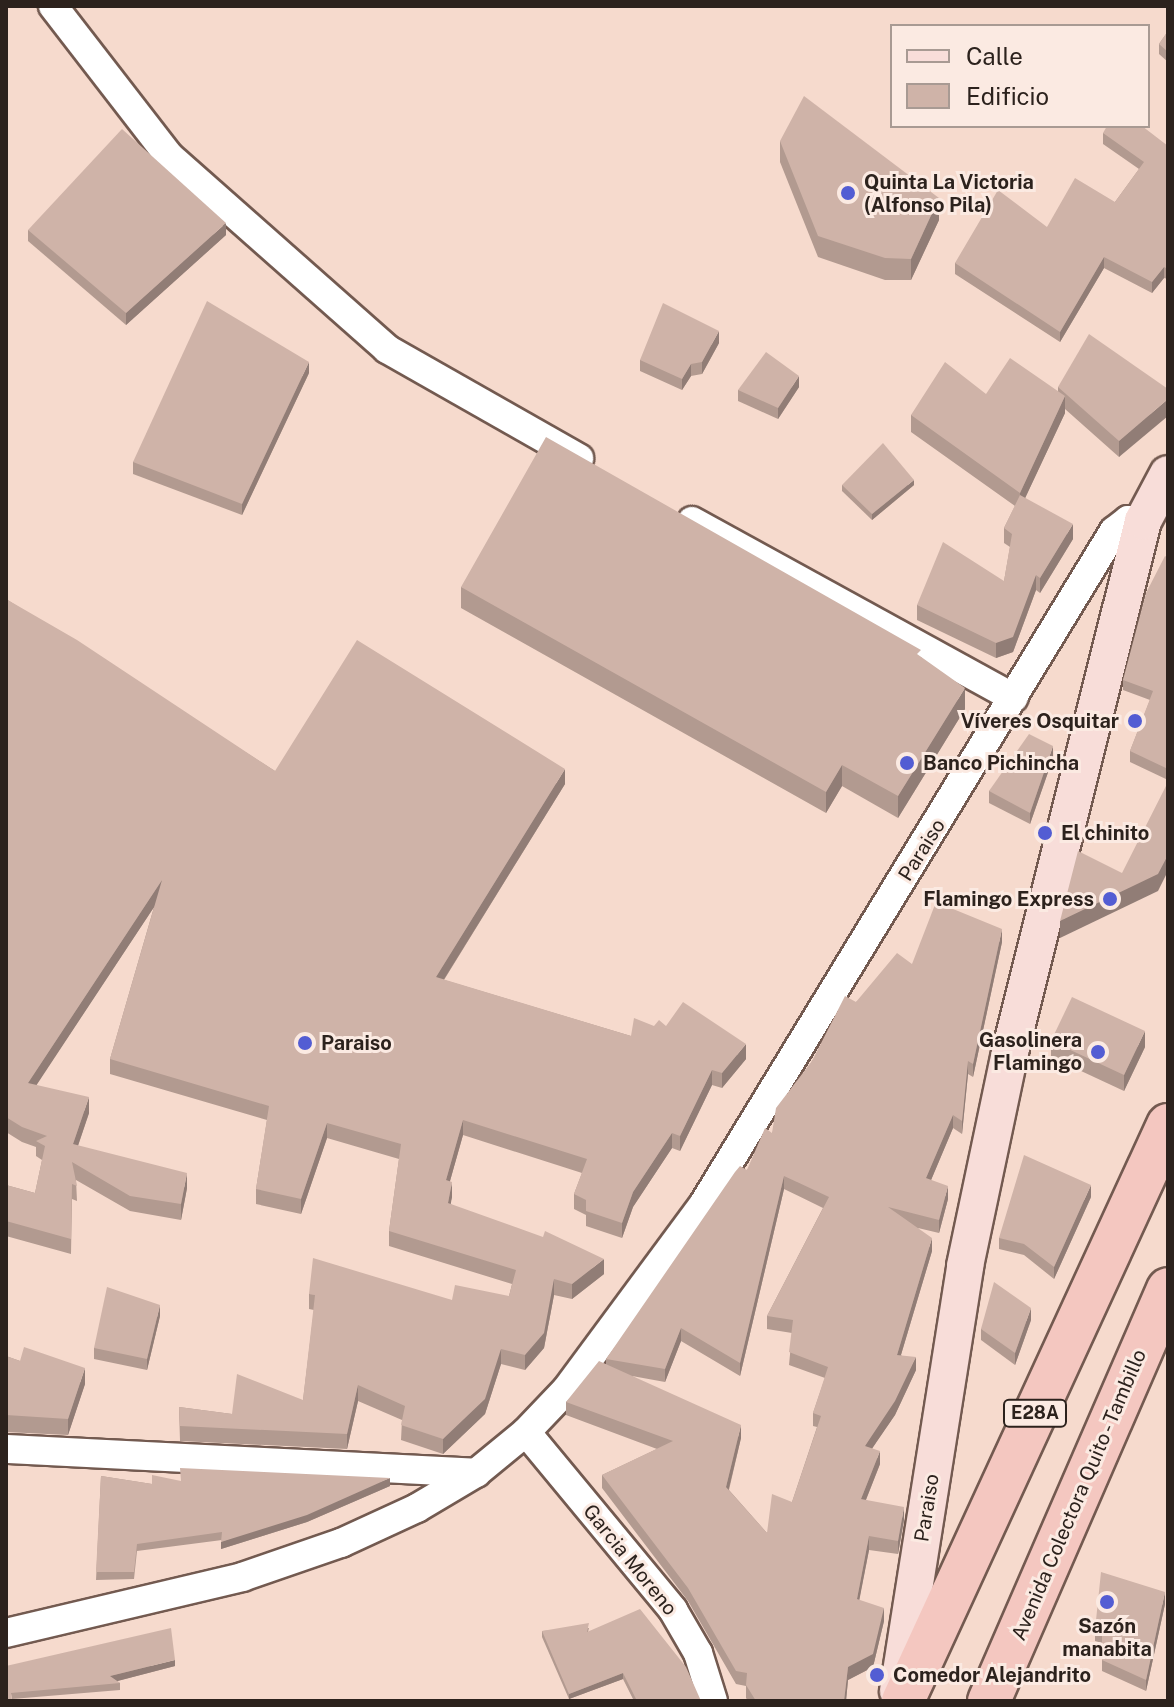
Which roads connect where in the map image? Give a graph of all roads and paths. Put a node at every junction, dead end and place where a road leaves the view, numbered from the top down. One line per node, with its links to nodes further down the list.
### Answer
1 (53, 6): 3 (street)
2 (1168, 474): 5 (main road, Paraiso)
3 (608, 475)
4 (664, 505): 6 (street)
5 (1143, 521): 6 (street, Paraiso); 14 (main road, Paraiso)
6 (1014, 698): 9 (street, Paraiso)
7 (1168, 1125): 14 (highway, E28A)
8 (1168, 1289): 15 (highway, Avenida Colectora Quito - Tambillo)
9 (526, 1432): 11 (street, Paraiso); 13 (street, Garcia Moreno)
10 (6, 1449): 11 (street)
11 (476, 1473): 12 (street, Paraiso)
12 (6, 1633)
13 (713, 1701)
14 (900, 1701)
15 (989, 1701)

